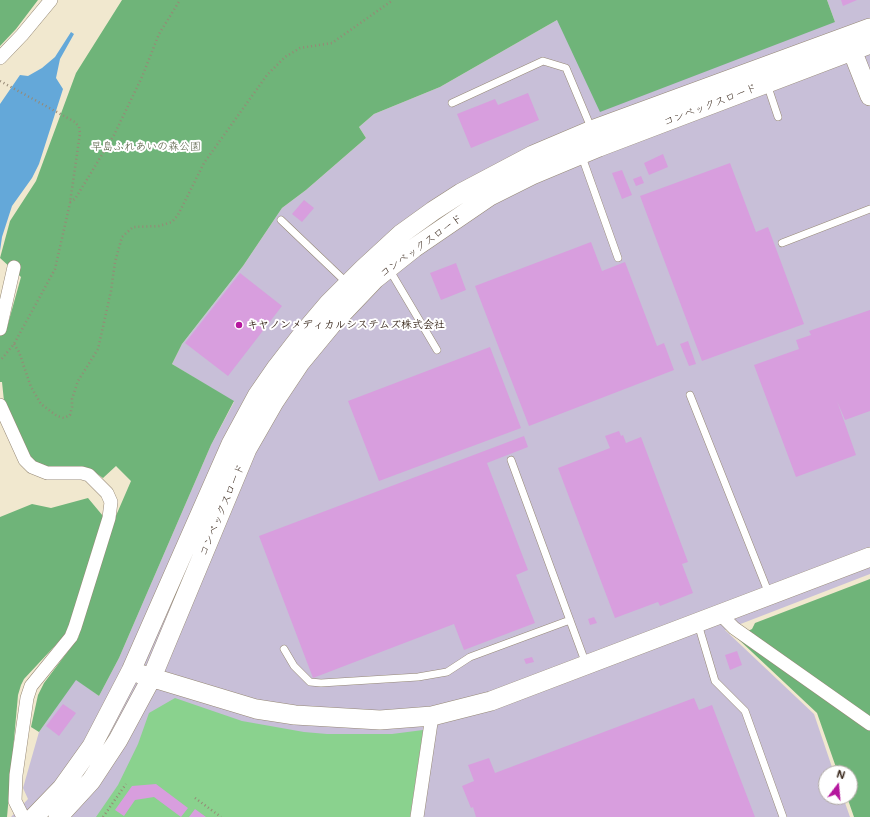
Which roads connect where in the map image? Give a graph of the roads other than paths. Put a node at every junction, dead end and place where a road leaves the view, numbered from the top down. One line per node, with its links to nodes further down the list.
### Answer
1 (51, 0): 4 (street)
2 (870, 28): 3 (street, コンベックスロード)
3 (857, 44): 5 (street, コンベックスロード); 6 (street)
4 (0, 58)
5 (764, 76): 8 (lane); 9 (street, コンベックスロード)
6 (870, 96)
7 (452, 103): 9 (lane)
8 (778, 117)
9 (596, 139): 10 (street, コンベックスロード)
10 (578, 146): 14 (lane); 15 (street, コンベックスロード)
11 (870, 209): 13 (lane)
12 (281, 220): 17 (lane)
13 (782, 243)
14 (618, 258)
15 (384, 261): 17 (street, コンベックスロード); 19 (lane)
16 (14, 267): 18 (street)
17 (354, 290): 30 (street, コンベックスロード); 31 (street, コンベックスロード)
18 (1, 323)
19 (437, 350)
20 (690, 395): 24 (lane)
21 (0, 405): 34 (street)
22 (511, 460): 26 (lane)
23 (870, 557): 24 (street)
24 (770, 596): 25 (street)
25 (721, 615): 27 (street); 33 (street)
26 (570, 620): 28 (lane); 29 (lane)
27 (698, 624): 29 (street); 38 (lane)
28 (284, 649)
29 (586, 665): 32 (street)
30 (131, 671): 31 (street); 35 (street, コンベックスロード)
31 (152, 677): 32 (street); 36 (street, コンベックスロード)
32 (432, 716): 37 (street)
33 (870, 724)
34 (23, 817)
35 (34, 817)
36 (58, 817)
37 (418, 817)
38 (783, 817)

